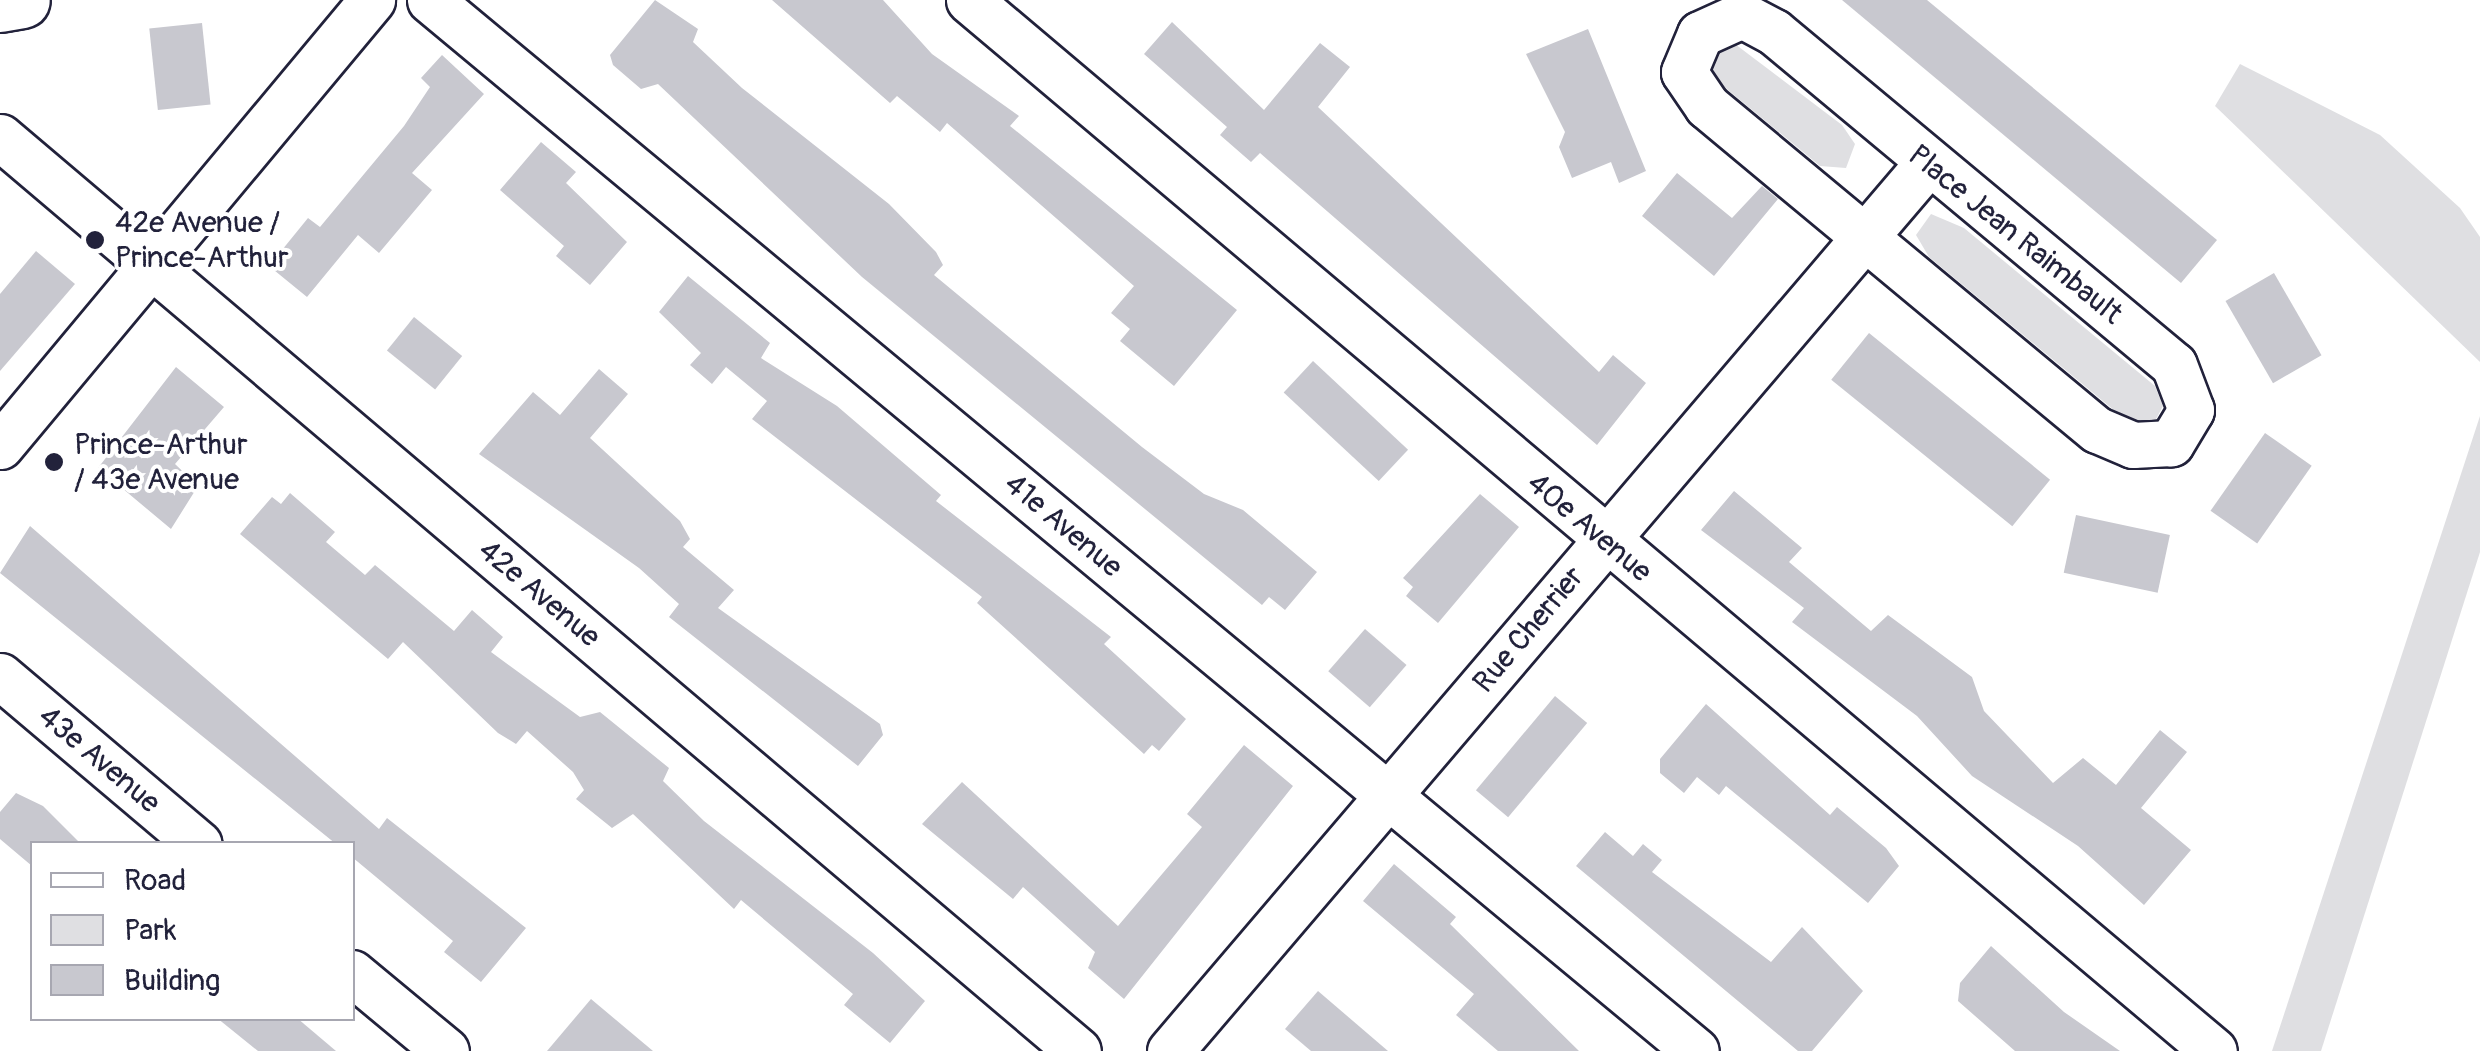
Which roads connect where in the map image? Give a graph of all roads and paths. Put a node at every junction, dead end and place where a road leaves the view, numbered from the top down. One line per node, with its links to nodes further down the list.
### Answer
1 (22, 0): 5 (main road)
2 (372, 0): 9 (street)
3 (430, 0): 13 (street, 41e Avenue)
4 (969, 0): 11 (street, 40e Avenue)
5 (0, 4)
6 (0, 137): 9 (street, 42e Avenue)
7 (1928, 164): 8 (street, Rue Cherrier); 8 (street, Place Jean Raimbault); 8 (street, Place Jean Raimbault)
8 (1859, 234): 11 (street, Rue Cherrier)
9 (150, 265): 10 (street); 17 (street, 42e Avenue)
10 (0, 446)
11 (1604, 542): 13 (street, Rue Cherrier); 20 (street, 40e Avenue)
12 (0, 676): 14 (street, 43e Avenue)
13 (1388, 796): 18 (street, Rue Cherrier); 19 (street, 41e Avenue)
14 (195, 841)
15 (355, 975): 16 (street)
16 (446, 1051)
17 (1078, 1051)
18 (1170, 1051)
19 (1696, 1051)
20 (2214, 1051)

